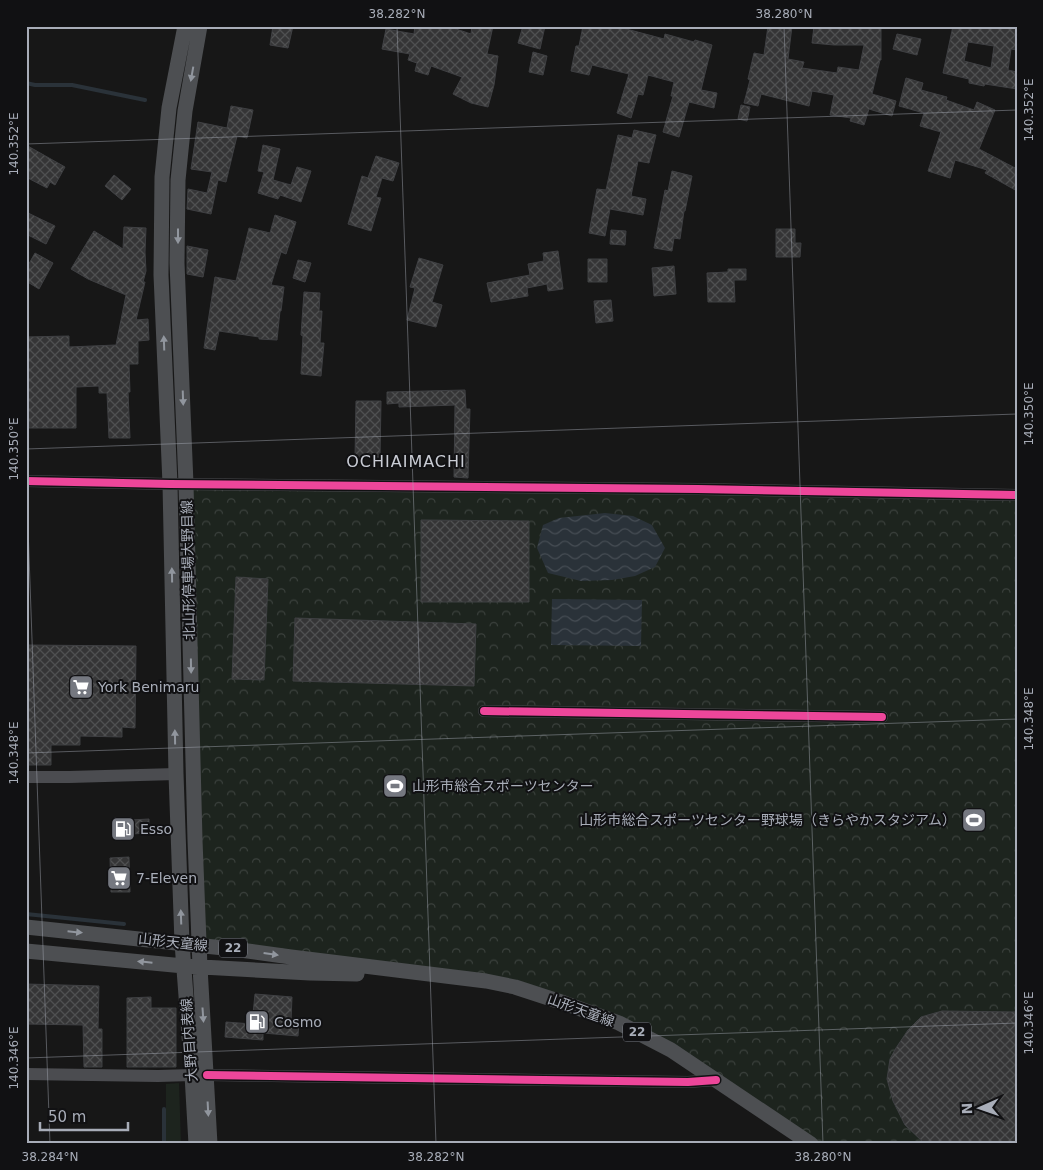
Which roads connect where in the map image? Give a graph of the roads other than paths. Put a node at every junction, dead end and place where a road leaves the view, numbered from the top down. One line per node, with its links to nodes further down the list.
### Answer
1 (185, 26): 4 (main road, 北山形停車場大野目線, one-way to 1)
2 (200, 26): 5 (main road, 北山形停車場大野目線, one-way to 5)
3 (26, 481): 4 (street)
4 (170, 484): 5 (street); 9 (main road, 北山形停車場大野目線, one-way to 4)
5 (186, 484): 6 (street); 13 (main road, 北山形停車場大野目線, one-way to 13)
6 (1017, 495)
7 (484, 711): 8 (street)
8 (882, 717)
9 (176, 774): 10 (street); 12 (main road, 北山形停車場大野目線, one-way to 9)
10 (26, 776)
11 (26, 927): 12 (main road, 山形天童線 / 22, one-way to 12)
12 (182, 943): 13 (main road, 山形天童線 / 22); 15 (main road, 北山形停車場大野目線)
13 (200, 945): 16 (main road, 北山形停車場大野目線); 17 (main road, 山形天童線 / 22, one-way to 17)
14 (26, 951): 15 (main road, 山形天童線 / 22, one-way to 14)
15 (184, 966): 16 (main road, 山形天童線 / 22); 19 (main road, 大野目内表線)
16 (200, 966): 17 (main road, 山形天童線 / 22); 19 (main road, 大野目内表線, one-way to 19)
17 (438, 976): 20 (main road, 山形天童線 / 22)
18 (26, 1074): 19 (street)
19 (199, 1075): 20 (street); 21 (main road, 大野目内表線); 22 (main road, 大野目内表線, one-way to 22)
20 (716, 1080): 23 (main road, 山形天童線 / 22)
21 (196, 1144)
22 (210, 1144)
23 (812, 1144)

